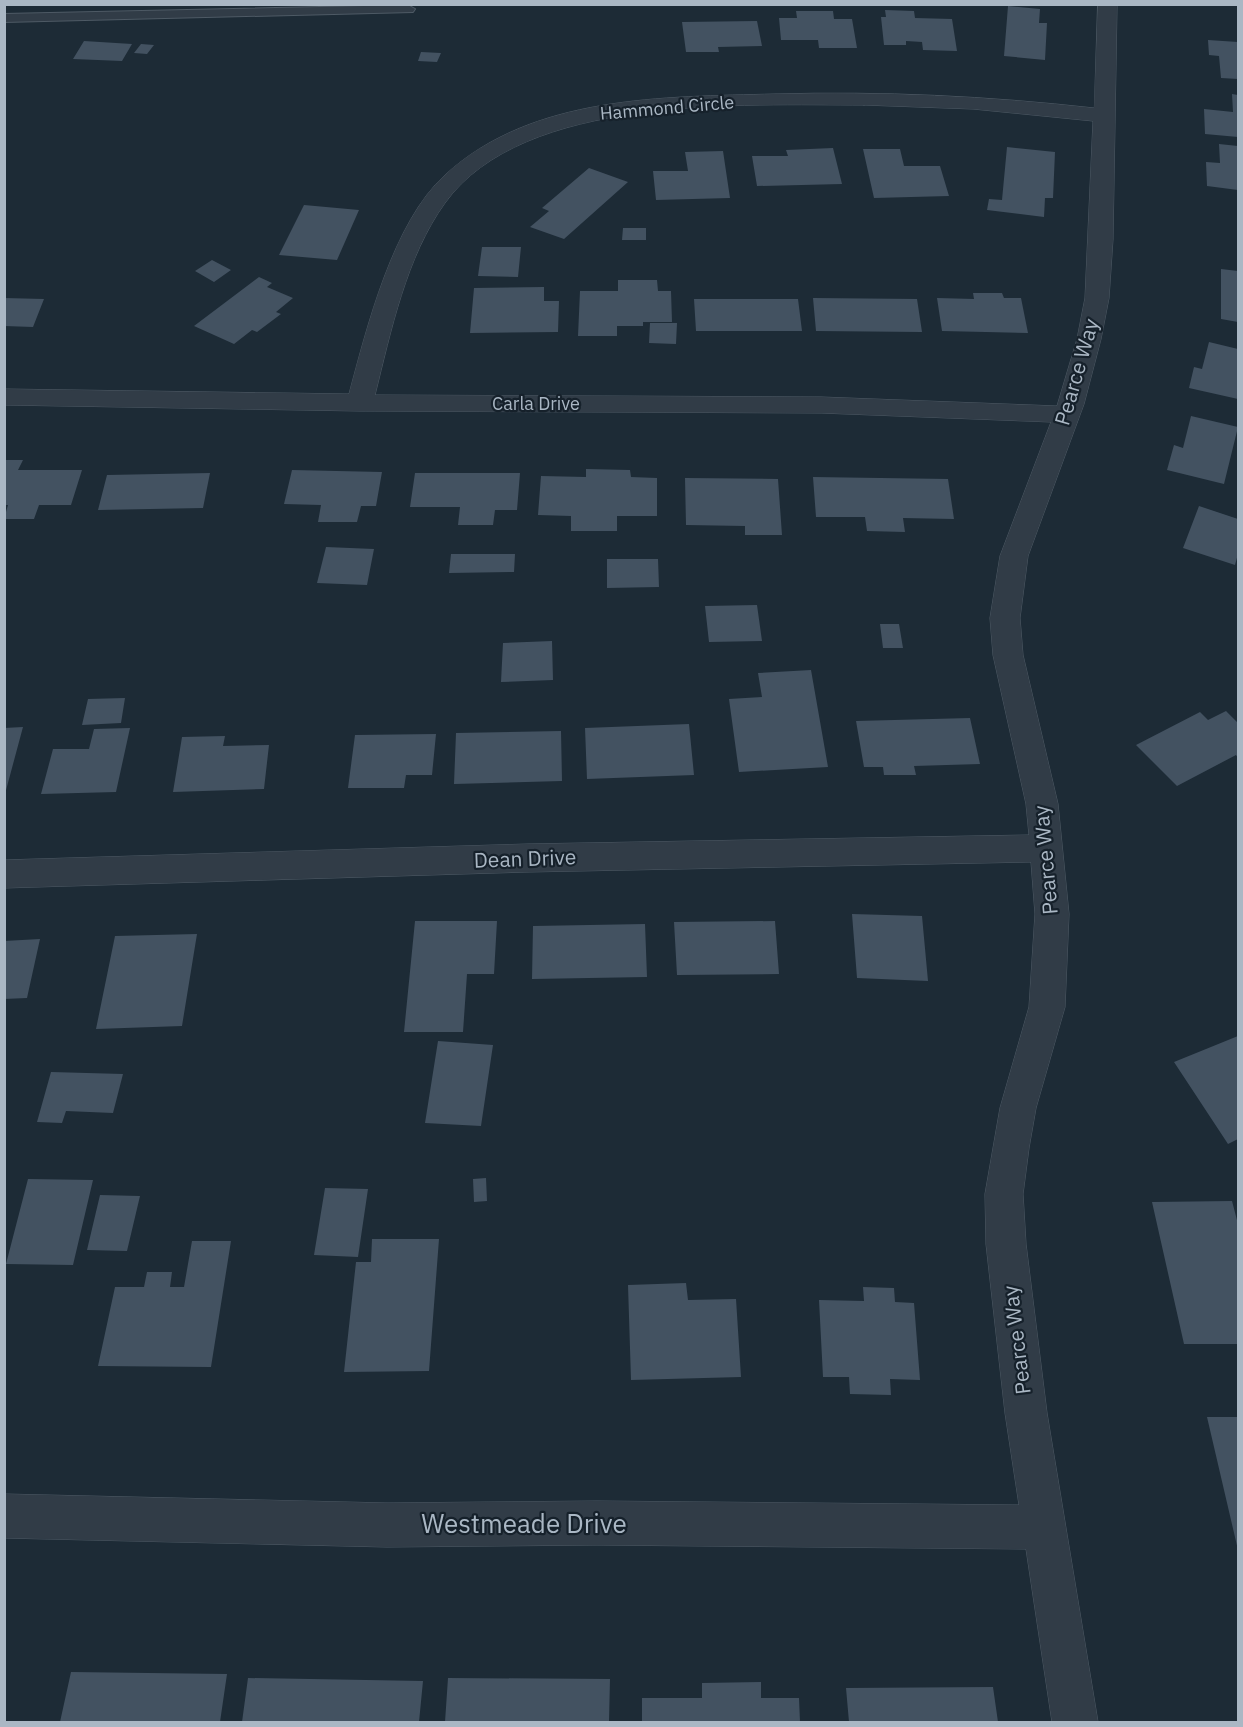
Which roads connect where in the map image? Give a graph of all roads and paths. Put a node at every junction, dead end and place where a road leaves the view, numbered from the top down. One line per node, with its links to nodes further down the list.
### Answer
1 (1107, 6): 4 (street, Pearce Way)
2 (408, 9): 3 (lane)
3 (4, 18)
4 (1105, 116): 6 (street, Hammond Circle); 7 (street, Pearce Way)
5 (4, 397): 6 (street, Carla Drive)
6 (360, 403): 7 (street, Carla Drive)
7 (1067, 414): 8 (street, Pearce Way)
8 (1046, 848): 9 (street, Dean Drive); 11 (street, Pearce Way)
9 (4, 874)
10 (4, 1516): 11 (street, Westmeade Drive)
11 (1045, 1527): 12 (street, Pearce Way)
12 (1075, 1722)

